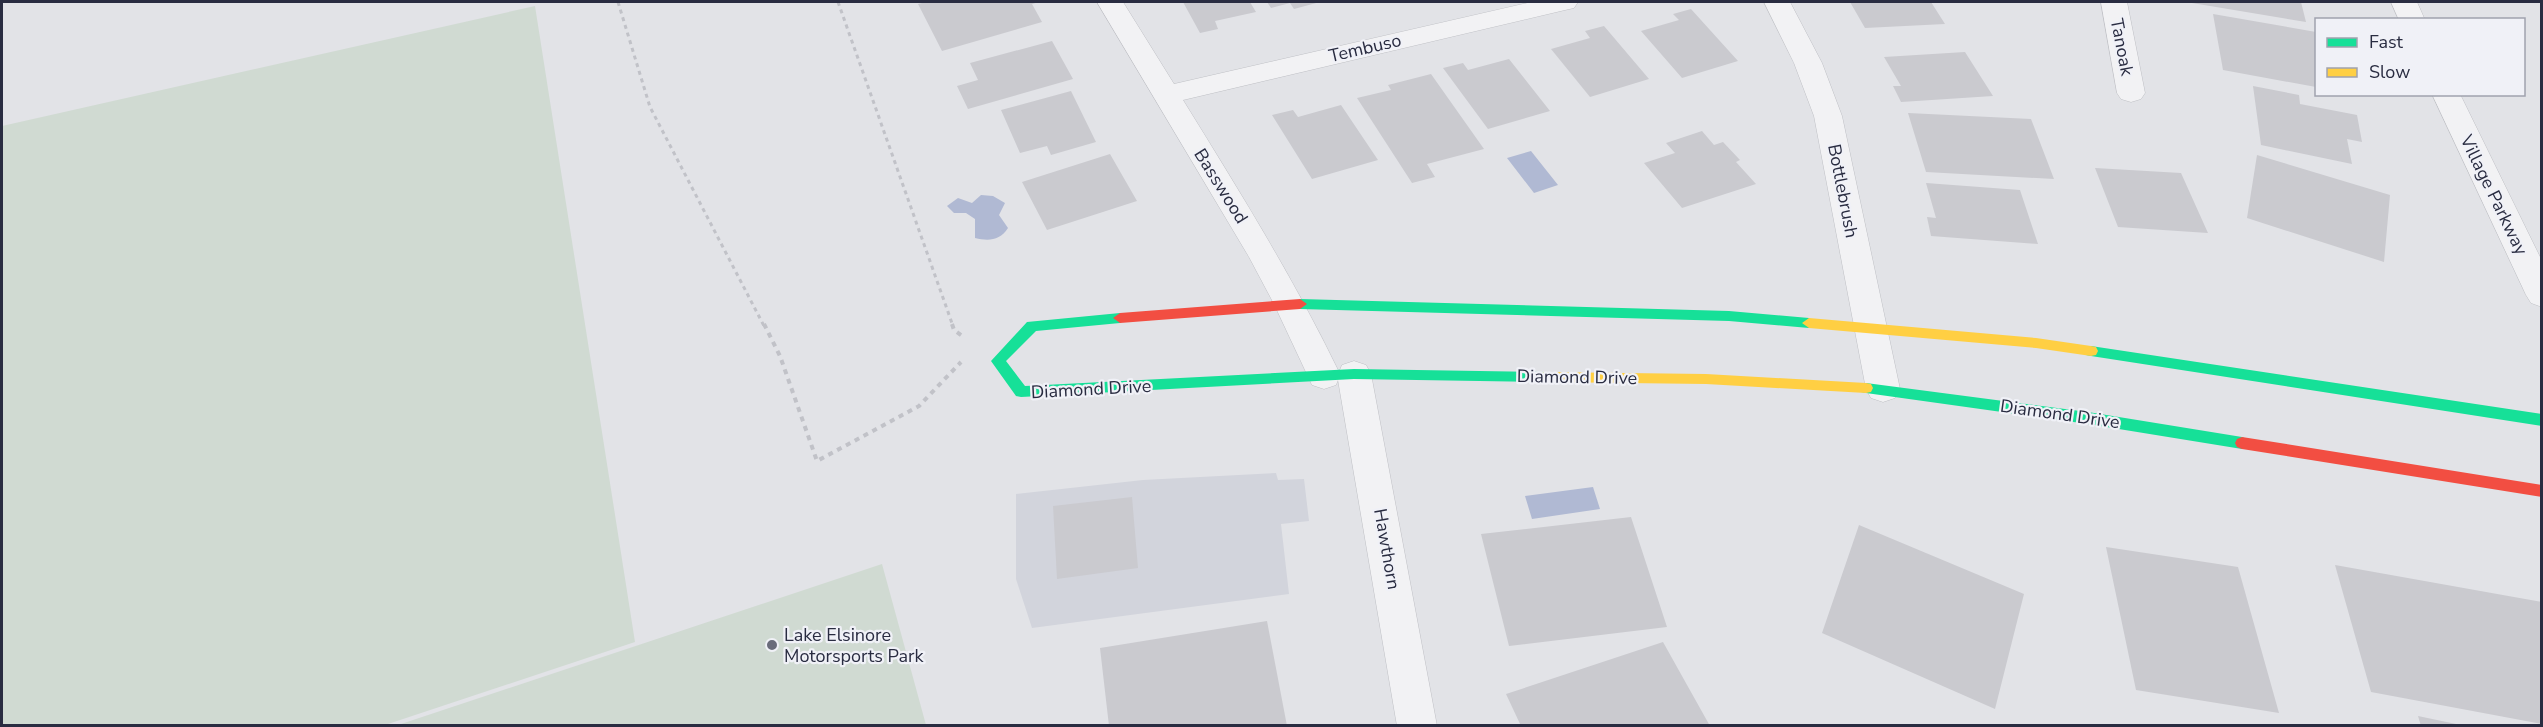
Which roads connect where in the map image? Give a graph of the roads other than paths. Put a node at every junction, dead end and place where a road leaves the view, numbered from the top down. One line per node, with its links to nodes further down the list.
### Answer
1 (1110, 2): 8 (street, Basswood)
2 (1565, 2): 8 (street, Tembuso)
3 (1777, 2): 12 (street, Bottlebrush)
4 (2114, 2): 7 (street, Tanoak)
5 (2404, 2): 6 (street)
6 (2411, 18)
7 (2131, 93)
8 (1165, 95): 11 (street, Basswood)
9 (2447, 96): 10 (street, Village Parkway)
10 (2541, 295)
11 (1290, 304): 12 (street); 13 (street, Basswood); 13 (street, Diamond Drive)
12 (1871, 327): 14 (street, Bottlebrush); 15 (street)
13 (1339, 375): 14 (street, Diamond Drive); 17 (street, Hawthorn)
14 (1883, 388): 16 (street, Diamond Drive)
15 (2541, 420)
16 (2541, 491)
17 (1417, 726)

